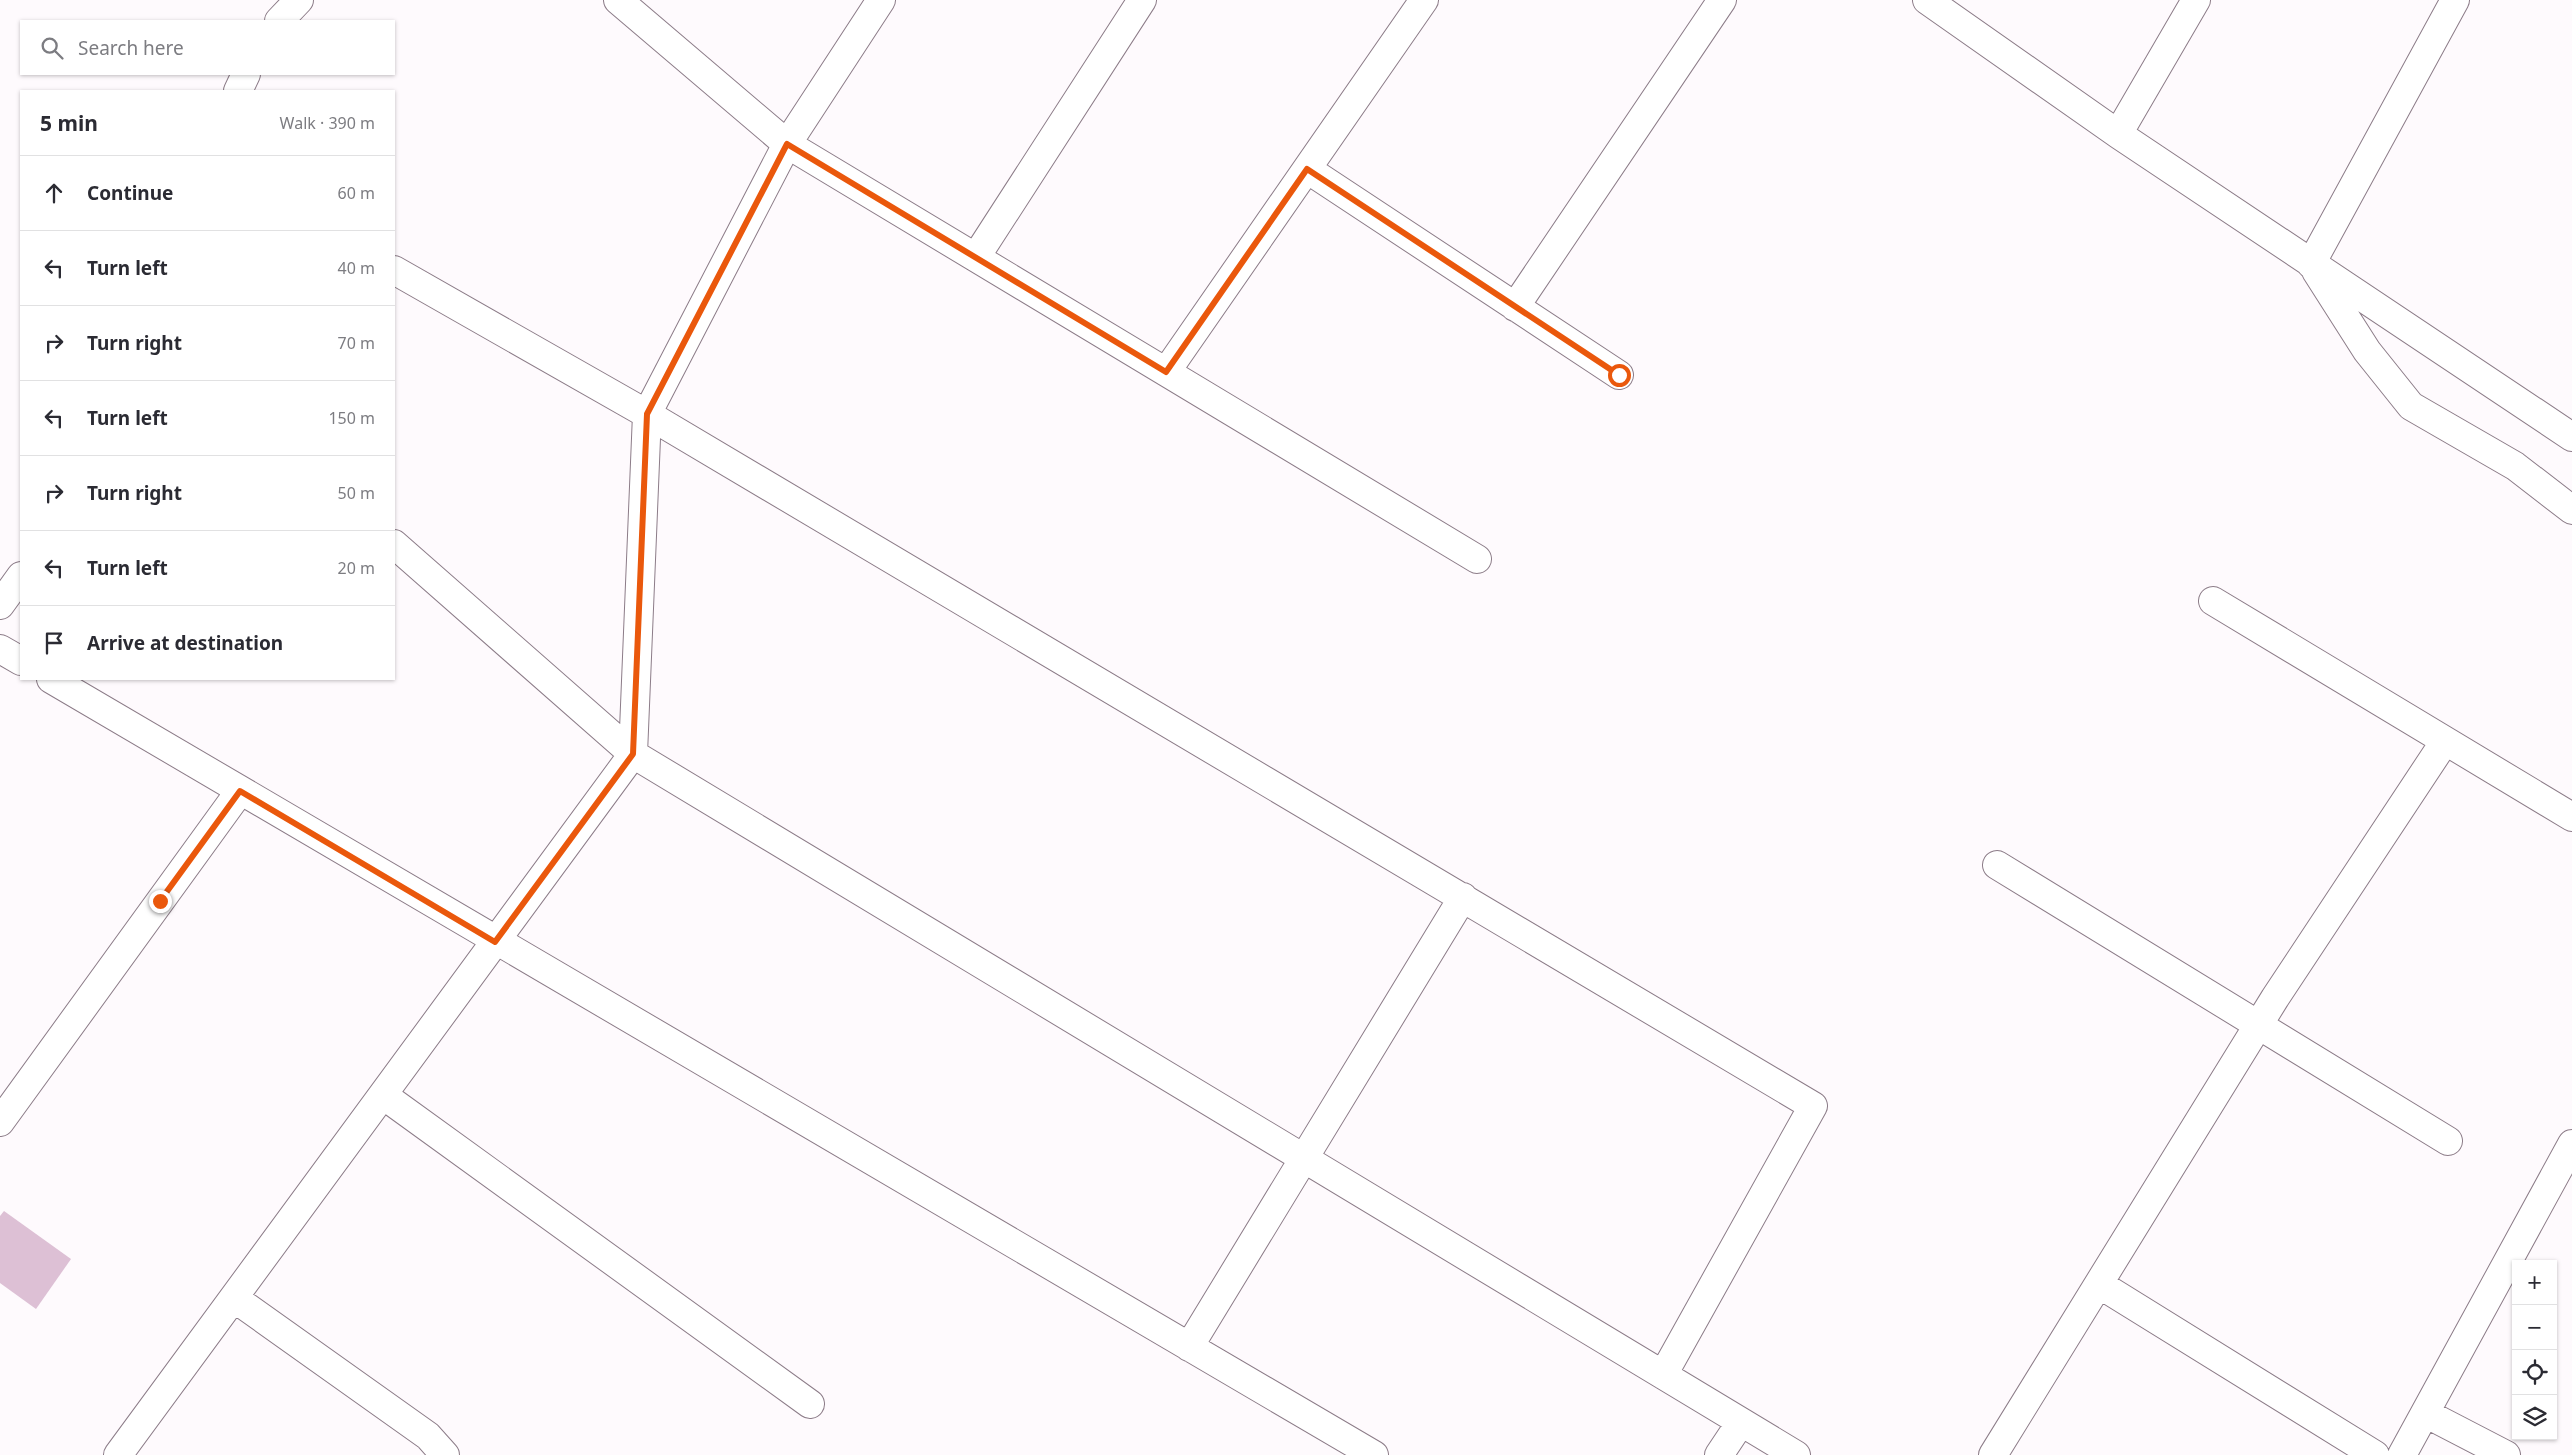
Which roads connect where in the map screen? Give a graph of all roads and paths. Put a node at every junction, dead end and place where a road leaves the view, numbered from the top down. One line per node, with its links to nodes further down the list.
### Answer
1 (298, 0): 10 (street)
2 (618, 0): 14 (street)
3 (881, 0): 14 (street)
4 (1142, 0): 16 (street)
5 (1424, 0): 15 (street)
6 (1722, 0): 19 (street)
7 (1927, 0): 13 (street)
8 (2196, 0): 13 (street)
9 (2455, 0): 17 (street)
10 (280, 20)
11 (246, 75): 12 (street)
12 (238, 90)
13 (2118, 134): 17 (street)
14 (787, 144): 16 (street); 22 (street)
15 (1307, 169): 19 (street); 20 (street)
16 (976, 257): 20 (street)
17 (2311, 264): 23 (street); 24 (street)
18 (395, 271): 22 (street)
19 (1515, 307): 21 (street)
20 (1166, 372): 26 (street)
21 (1619, 375)
22 (647, 414): 34 (street); 38 (street)
23 (2572, 437)
24 (2572, 510)
25 (395, 545): 34 (street)
26 (1477, 559)
27 (20, 577): 29 (street)
28 (2213, 601): 33 (street)
29 (0, 605)
30 (0, 649): 31 (street)
31 (20, 660)
32 (53, 680): 35 (street)
33 (2445, 741): 36 (street); 40 (street)
34 (633, 754): 39 (street); 45 (street)
35 (240, 791): 39 (street); 42 (street)
36 (2572, 817)
37 (1997, 864): 40 (street)
38 (1463, 898): 45 (street); 49 (street)
39 (495, 942): 41 (street); 48 (street)
40 (2258, 1024): 43 (street); 46 (street)
41 (382, 1095): 47 (street); 50 (street)
42 (0, 1122)
43 (2448, 1141)
44 (2572, 1144): 51 (street)
45 (1304, 1158): 48 (street); 49 (street)
46 (2099, 1284): 58 (street); 59 (street)
47 (234, 1298): 53 (street); 54 (street)
48 (1188, 1347): 55 (street)
49 (1663, 1375): 52 (street)
50 (810, 1404)
51 (2425, 1413): 60 (street); 61 (street)
52 (1741, 1422): 56 (street); 57 (street)
53 (118, 1455)
54 (444, 1455)
55 (1374, 1455)
56 (1719, 1455)
57 (1796, 1455)
58 (1993, 1455)
59 (2375, 1455)
60 (2402, 1455)
61 (2506, 1455)

